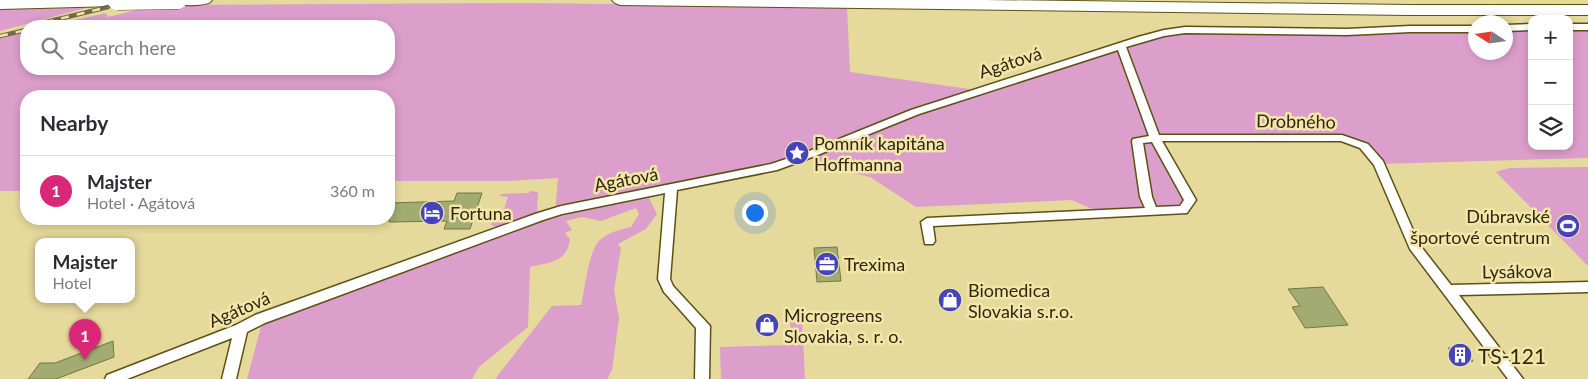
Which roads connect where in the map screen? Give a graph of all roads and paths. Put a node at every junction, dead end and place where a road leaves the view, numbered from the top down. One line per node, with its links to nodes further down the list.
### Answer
1 (178, 0): 2 (highway); 6 (highway, bridge)
2 (204, 0)
3 (620, 0): 7 (highway)
4 (1290, 0): 5 (highway)
5 (1588, 1)
6 (0, 4)
7 (1588, 10)
8 (1528, 27): 12 (street)
9 (1573, 27): 10 (street)
10 (1588, 27)
11 (1468, 28): 13 (street, Agátová)
12 (1513, 28)
13 (1121, 46): 14 (street); 15 (street, Agátová)
14 (1155, 138): 16 (street); 16 (street); 19 (street, Drobného)
15 (671, 189): 20 (street, Agátová); 24 (street)
16 (1152, 211): 17 (street)
17 (929, 241)
18 (1588, 287): 19 (street, Lysákova)
19 (1448, 290): 25 (street, Drobného)
20 (242, 329): 21 (street, Agátová); 23 (street)
21 (143, 373): 22 (street, Agátová)
22 (112, 379)
23 (230, 379)
24 (702, 379)
25 (1516, 379)

